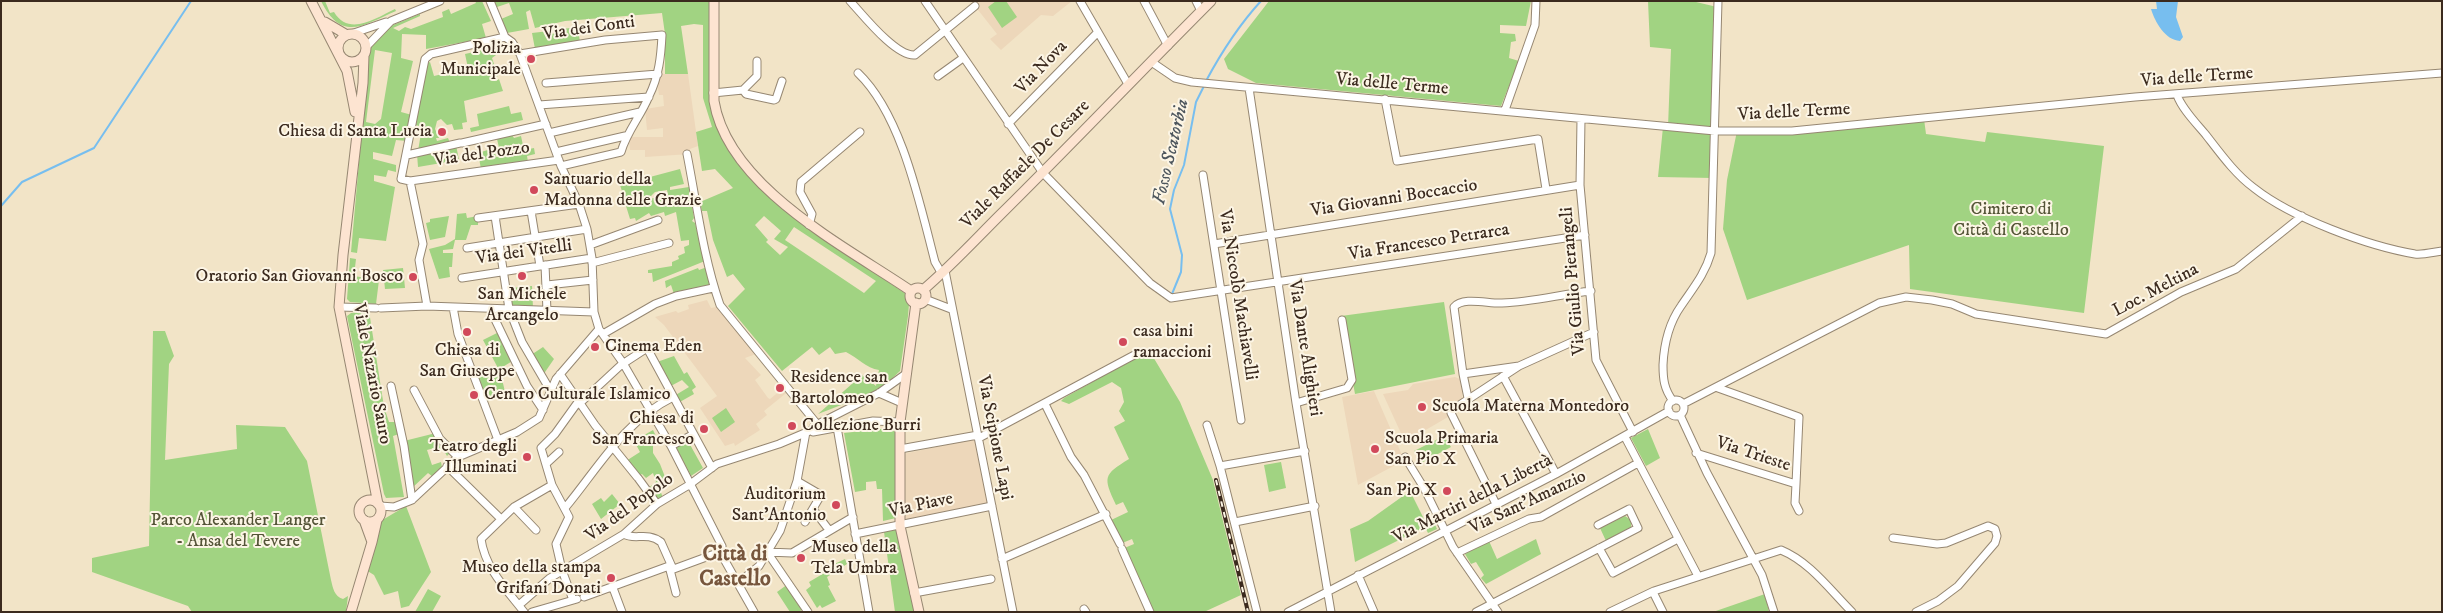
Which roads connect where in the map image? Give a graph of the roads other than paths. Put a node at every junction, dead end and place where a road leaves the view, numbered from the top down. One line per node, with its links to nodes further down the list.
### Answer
1 (311, 1): 15 (main road, Viale Nazario Sauro)
2 (440, 1): 16 (street)
3 (490, 1): 20 (street)
4 (714, 1): 37 (main road)
5 (850, 1): 17 (street)
6 (925, 1): 17 (street, Via Francesco Petrarca)
7 (1080, 1): 18 (street)
8 (1144, 1): 21 (street)
9 (1196, 1): 14 (street)
10 (1211, 1): 14 (main road, Viale Raffaele De Cesare)
11 (1536, 1): 42 (street)
12 (1718, 1): 48 (street)
13 (975, 6): 17 (street)
14 (1201, 12): 21 (main road, Viale Raffaele De Cesare)
15 (319, 17): 19 (main road); 23 (main road, Viale Nazario Sauro)
16 (392, 21): 19 (street); 22 (street)
17 (945, 30): 25 (street, Via Francesco Petrarca)
18 (1097, 33): 34 (street); 46 (street, Via Nova)
19 (349, 34): 22 (main road); 23 (main road)
20 (505, 37): 24 (street); 54 (street)
21 (1168, 46): 27 (main road, Viale Raffaele De Cesare)
22 (365, 51): 23 (main road); 47 (main road, Viale Nazario Sauro)
23 (339, 52): 47 (main road, Viale Nazario Sauro)
24 (520, 54): 30 (street, Via dei Conti); 33 (street)
25 (963, 58): 31 (street); 46 (street, Via Francesco Petrarca)
26 (757, 61): 36 (street)
27 (1153, 63): 34 (main road, Viale Raffaele De Cesare); 35 (street, Via delle Terme)
28 (858, 73): 83 (street, Via Scipione Lapi)
29 (2442, 73): 38 (street, Via delle Terme)
30 (658, 74): 33 (street); 39 (street)
31 (938, 76)
32 (782, 81): 36 (street)
33 (532, 84): 41 (street)
34 (1128, 84): 56 (main road, Viale Raffaele De Cesare)
35 (1249, 88): 40 (street, Via delle Terme); 71 (street, Via Dante Alighieri)
36 (743, 90): 37 (street)
37 (713, 93): 65 (main road)
38 (2177, 94): 48 (street, Via delle Terme); 66 (street)
39 (649, 97): 41 (street); 43 (street)
40 (1385, 99): 42 (street, Via delle Terme); 60 (street)
41 (539, 105): 45 (street)
42 (1505, 110): 44 (street, Via delle Terme)
43 (640, 112): 50 (street); 51 (street)
44 (1581, 119): 48 (street, Via delle Terme); 59 (street, Via Giulio Pierangeli)
45 (546, 124): 50 (street); 54 (street)
46 (1008, 124): 56 (street, Via Francesco Petrarca)
47 (356, 130): 94 (main road, Viale Nazario Sauro)
48 (1715, 131): 118 (street)
49 (860, 132): 62 (street)
50 (549, 133): 52 (street)
51 (626, 136): 52 (street); 55 (street, Via del Pozzo)
52 (556, 152): 55 (street)
53 (688, 154): 88 (street)
54 (408, 155): 58 (street)
55 (560, 163): 58 (street, Via del Pozzo); 61 (street)
56 (1043, 173): 83 (main road, Viale Raffaele De Cesare); 90 (street, Via Francesco Petrarca)
57 (1203, 175): 76 (street, Via Niccolò Machiavelli)
58 (410, 181): 93 (street)
59 (1580, 185): 60 (street, Via Giovanni Boccaccio); 72 (street, Via Giulio Pierangeli)
60 (1546, 189): 71 (street, Via Giovanni Boccaccio)
61 (579, 204): 63 (street); 70 (street)
62 (807, 205): 65 (street); 69 (street)
63 (531, 211): 64 (street); 73 (street)
64 (495, 216): 67 (street); 75 (street)
65 (799, 216): 69 (main road)
66 (2302, 216): 79 (street); 112 (street, Loc. Meltina)
67 (478, 218)
68 (658, 220): 77 (street)
69 (809, 225): 89 (main road)
70 (587, 229): 73 (street); 77 (street)
71 (1272, 234): 76 (street, Via Giovanni Boccaccio); 86 (street, Via Dante Alighieri)
72 (1585, 235): 86 (street, Via Francesco Petrarca); 91 (street, Via Giulio Pierangeli)
73 (536, 238): 75 (street); 81 (street)
74 (668, 243): 80 (street, Via dei Vitelli)
75 (500, 244): 78 (street); 82 (street)
76 (1214, 244): 90 (street, Via Niccolò Machiavelli)
77 (590, 245): 80 (street)
78 (467, 248)
79 (2442, 251)
80 (592, 261): 81 (street, Via dei Vitelli); 85 (street)
81 (542, 266): 82 (street, Via dei Vitelli); 87 (street)
82 (504, 271): 84 (street, Via dei Vitelli); 97 (street)
83 (943, 272): 92 (main road, Viale Raffaele De Cesare); 98 (street, Via Scipione Lapi)
84 (462, 278)
85 (593, 280): 87 (street); 100 (street)
86 (1278, 282): 90 (street, Via Francesco Petrarca); 121 (street, Via Dante Alighieri)
87 (547, 285): 99 (street)
88 (713, 288): 102 (street); 132 (street)
89 (911, 291): 92 (main road); 92 (main road)
90 (1221, 291): 128 (street, Via Niccolò Machiavelli)
91 (1591, 291): 103 (street, Via Giulio Pierangeli); 109 (street)
92 (921, 298): 98 (street); 107 (main road)
93 (427, 306): 94 (street); 95 (street)
94 (340, 307): 152 (main road, Viale Nazario Sauro)
95 (453, 307): 96 (street); 137 (street)
96 (490, 309): 97 (street); 124 (street)
97 (509, 309): 99 (street); 114 (street)
98 (951, 309): 135 (street, Via Scipione Lapi)
99 (547, 311): 100 (street)
100 (594, 312): 102 (street)
101 (1342, 320): 121 (street)
102 (601, 332): 105 (street); 108 (street)
103 (1594, 332): 106 (street); 133 (street, Via Giulio Pierangeli)
104 (1138, 353): 122 (street)
105 (623, 363): 116 (street); 119 (street); 125 (street)
106 (1519, 366): 109 (street); 110 (street)
107 (907, 373): 115 (street); 120 (main road)
108 (560, 374): 114 (street); 119 (street)
109 (1463, 374): 117 (street)
110 (1503, 376): 117 (street); 151 (street)
111 (391, 386): 157 (street)
112 (1718, 388): 123 (street); 154 (street, Via Trieste)
113 (414, 390): 144 (street)
114 (550, 390): 124 (street)
115 (879, 393): 120 (street); 132 (street)
116 (673, 397): 125 (street); 134 (street)
117 (1468, 398): 160 (street)
118 (1673, 401): 123 (street); 126 (street)
119 (578, 403): 139 (street); 146 (street)
120 (902, 403): 129 (main road)
121 (1296, 403): 141 (street, Via Dante Alighieri)
122 (1045, 404): 135 (street); 168 (street)
123 (1683, 404): 127 (street)
124 (542, 410): 137 (street)
125 (649, 410): 138 (street); 139 (street)
126 (1669, 411): 127 (street); 133 (street, Via Martiri della Libertà)
127 (1680, 414): 143 (street)
128 (1242, 420)
129 (900, 422): 131 (street); 140 (main road)
130 (1207, 425): 149 (street)
131 (837, 427): 132 (street); 169 (street)
132 (811, 429): 150 (street, Via del Popolo); 153 (street)
133 (1633, 432): 136 (street, Via Martiri della Libertà)
134 (692, 435): 138 (street); 150 (street)
135 (978, 436): 140 (street); 162 (street, Via Scipione Lapi)
136 (1625, 437): 147 (street); 151 (street, Via Martiri della Libertà)
137 (498, 440): 144 (street)
138 (671, 446): 156 (street)
139 (611, 447): 159 (street); 165 (street)
140 (900, 449): 176 (main road)
141 (1305, 451): 149 (street); 163 (street, Via Dante Alighieri)
142 (559, 452): 146 (street)
143 (1696, 453): 154 (street, Via Trieste); 190 (street)
144 (458, 457): 148 (street)
145 (1405, 457): 179 (street)
146 (547, 463): 155 (street)
147 (1638, 464): 183 (street); 188 (street, Via Sant'Amanzio)
148 (447, 466): 157 (street); 170 (street)
149 (1220, 466): 174 (street)
150 (712, 468): 156 (street, Via del Popolo)
151 (1556, 474): 160 (street, Via Martiri della Libertà)
152 (374, 477): 158 (main road); 161 (main road, Viale Nazario Sauro)
153 (797, 481): 166 (street); 187 (street)
154 (1796, 484): 167 (street)
155 (552, 485): 164 (street); 165 (street)
156 (689, 485): 159 (street, Via del Popolo); 186 (street)
157 (412, 500): 161 (street)
158 (363, 502): 161 (main road); 171 (main road)
159 (657, 504): 180 (street, Via del Popolo)
160 (1496, 504): 179 (street, Via Martiri della Libertà)
161 (379, 505): 172 (main road)
162 (992, 506): 176 (street, Via Piave); 189 (street, Via Scipione Lapi)
163 (1315, 506): 174 (street); 198 (street, Via Dante Alighieri)
164 (514, 507): 170 (street); 177 (street)
165 (565, 508): 192 (street)
166 (813, 509): 173 (street); 178 (street)
167 (1799, 511)
168 (1106, 514): 189 (street); 214 (street)
169 (853, 517): 178 (street); 181 (street)
170 (501, 519): 204 (street)
171 (364, 520): 172 (main road); 184 (main road)
172 (377, 520): 184 (main road)
173 (805, 522)
174 (1234, 522): 215 (street)
175 (1598, 524): 185 (street)
176 (900, 526): 181 (street, Via Piave); 201 (main road)
177 (536, 530)
178 (829, 530): 187 (street)
179 (1446, 531): 188 (street); 193 (street, Via Martiri della Libertà)
180 (624, 534): 191 (street); 192 (street, Via del Popolo)
181 (855, 534): 211 (street)
182 (1893, 538): 225 (street)
183 (1678, 540): 185 (street); 194 (street)
184 (372, 542): 205 (main road)
185 (1599, 548): 203 (street)
186 (721, 549): 191 (street); 196 (street)
187 (767, 552): 196 (street); 210 (street)
188 (1457, 553): 203 (street)
189 (1002, 558): 213 (street, Via Scipione Lapi)
190 (1752, 559): 194 (street); 223 (street); 224 (street)
191 (669, 569): 197 (street); 200 (street)
192 (562, 570): 202 (street); 204 (street, Via del Popolo)
193 (1358, 575): 198 (street, Via Martiri della Libertà); 218 (street)
194 (1698, 576): 199 (street)
195 (991, 579): 201 (street)
196 (738, 583): 209 (street)
197 (613, 588): 202 (street); 208 (street)
198 (1328, 591): 216 (street, Via Martiri della Libertà); 217 (street, Via Dante Alighieri)
199 (1653, 592): 221 (street); 222 (street)
200 (676, 593)
201 (914, 593): 212 (main road)
202 (577, 599): 207 (street)
203 (1492, 602): 219 (street); 220 (street)
204 (519, 605): 206 (street)
205 (351, 612)
206 (524, 612)
207 (532, 612)
208 (622, 612)
209 (754, 612)
210 (808, 612)
211 (869, 612)
212 (919, 612)
213 (1012, 612)
214 (1150, 612)
215 (1257, 612)
216 (1288, 612)
217 (1331, 612)
218 (1374, 612)
219 (1476, 612)
220 (1498, 612)
221 (1610, 612)
222 (1663, 612)
223 (1774, 612)
224 (1852, 612)
225 (1916, 612)

